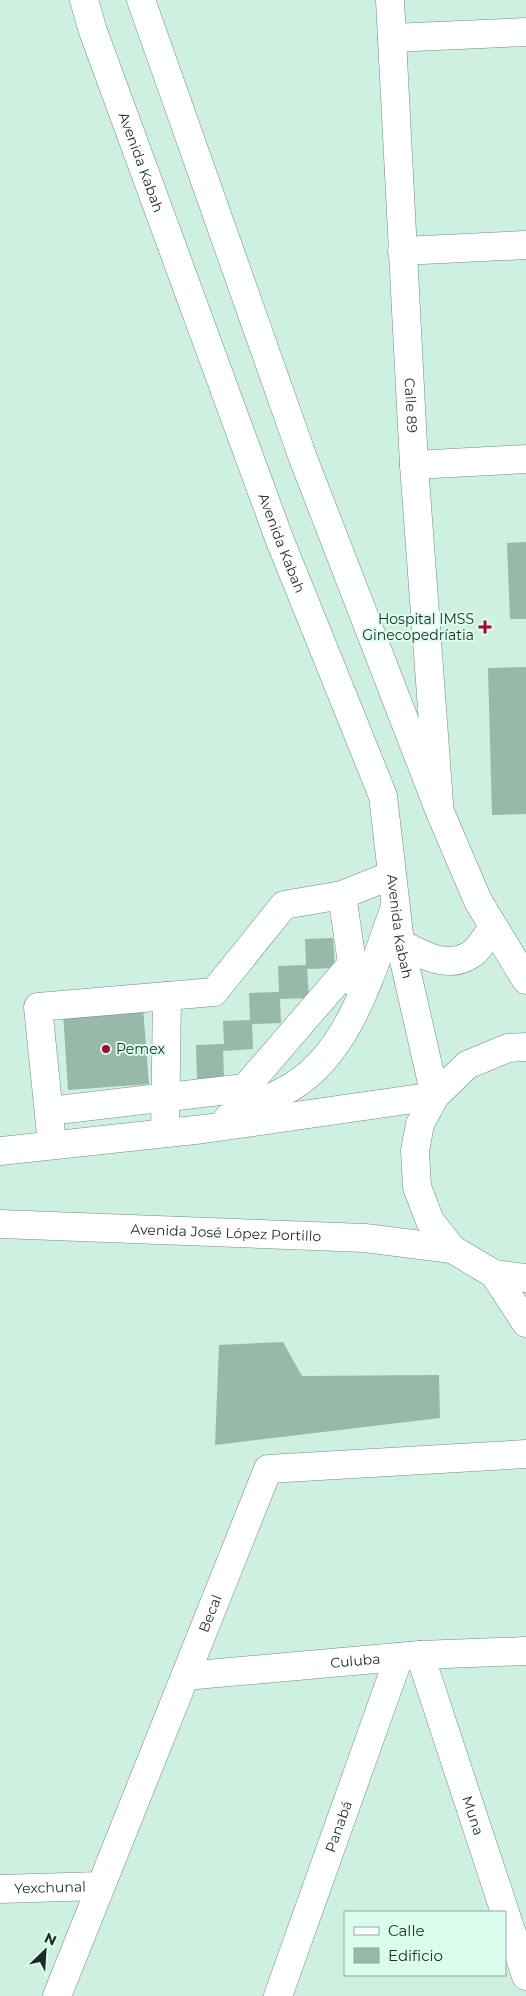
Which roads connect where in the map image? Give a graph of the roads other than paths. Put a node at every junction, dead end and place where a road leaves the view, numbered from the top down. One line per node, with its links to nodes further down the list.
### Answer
1 (84, 0): 11 (main road, Avenida Kabah)
2 (141, 0): 10 (main road)
3 (390, 0): 5 (main road, Calle 89)
4 (526, 32): 5 (main road)
5 (392, 38): 7 (main road, Calle 89)
6 (526, 245): 7 (main road)
7 (402, 251): 9 (main road, Calle 89)
8 (526, 459): 9 (main road)
9 (414, 465): 10 (main road, Calle 89)
10 (440, 812): 14 (main road)
11 (392, 875): 12 (main road); 13 (main road, Avenida Kabah)
12 (342, 895): 17 (main road); 19 (main road)
13 (396, 904): 15 (main road, Avenida Kabah); 20 (main road)
14 (493, 928): 15 (main road); 16 (main road)
15 (400, 943): 22 (main road, Avenida Kabah)
16 (517, 960): 18 (main road)
17 (352, 964): 20 (main road); 23 (main road)
18 (526, 980)
19 (167, 996): 24 (main road); 25 (main road)
20 (358, 1005): 23 (main road)
21 (526, 1047): 22 (main road)
22 (435, 1096): 26 (main road); 31 (main road)
23 (249, 1097): 24 (main road); 26 (main road)
24 (165, 1098): 25 (main road); 27 (main road)
25 (49, 1111): 28 (main road)
26 (204, 1129): 27 (main road)
27 (165, 1133): 28 (main road)
28 (52, 1144): 29 (main road)
29 (0, 1151)
30 (0, 1224): 31 (main road, Avenida José López Portillo)
31 (452, 1249): 32 (main road)
32 (494, 1274): 33 (main road); 34 (main road)
33 (526, 1278)
34 (526, 1323)
35 (526, 1454): 38 (main road, Becal)
36 (526, 1652): 37 (main road, Culuba)
37 (409, 1656): 38 (main road, Culuba); 41 (main road, Muna); 45 (main road, Panabá)
38 (185, 1676): 39 (main road, Becal)
39 (100, 1886): 40 (main road, Yexchunal); 44 (main road, Becal)
40 (0, 1889)
41 (502, 1911)
42 (506, 1921): 43 (main road, Muna)
43 (526, 1976)
44 (57, 1996)
45 (278, 1996)

